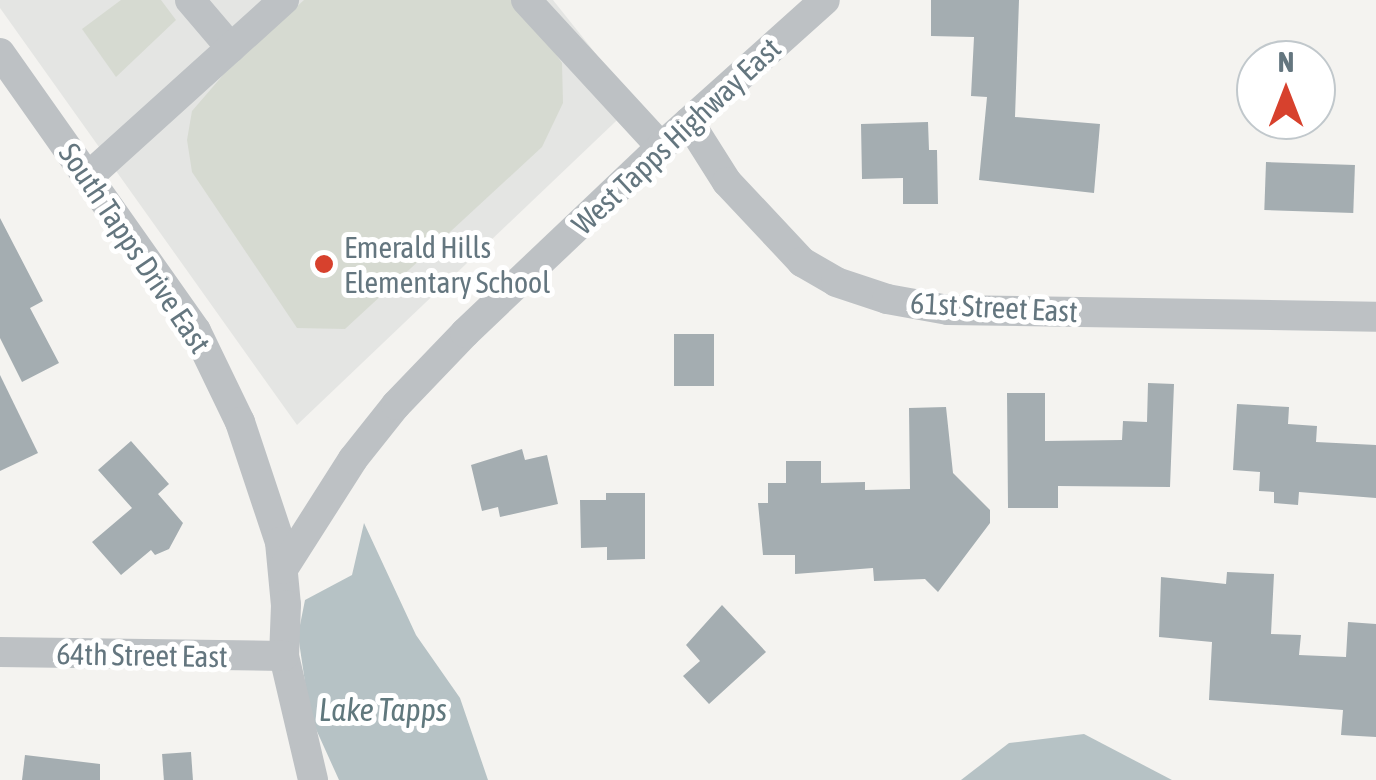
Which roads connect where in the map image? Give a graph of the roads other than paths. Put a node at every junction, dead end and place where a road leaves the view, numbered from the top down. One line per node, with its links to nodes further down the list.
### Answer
1 (190, 0): 5 (street)
2 (284, 0): 5 (street)
3 (526, 0): 8 (street)
4 (825, 0): 7 (street, West Tapps Highway East)
5 (231, 48): 9 (street)
6 (0, 52): 9 (street, South Tapps Drive East)
7 (689, 122): 8 (street, West Tapps Highway East); 10 (street, 61st Street East)
8 (661, 147): 11 (street, West Tapps Highway East)
9 (89, 176): 11 (street, South Tapps Drive East)
10 (1376, 317)
11 (283, 569): 13 (street)
12 (0, 652): 13 (street, 64th Street East)
13 (284, 656): 14 (street)
14 (313, 780)

